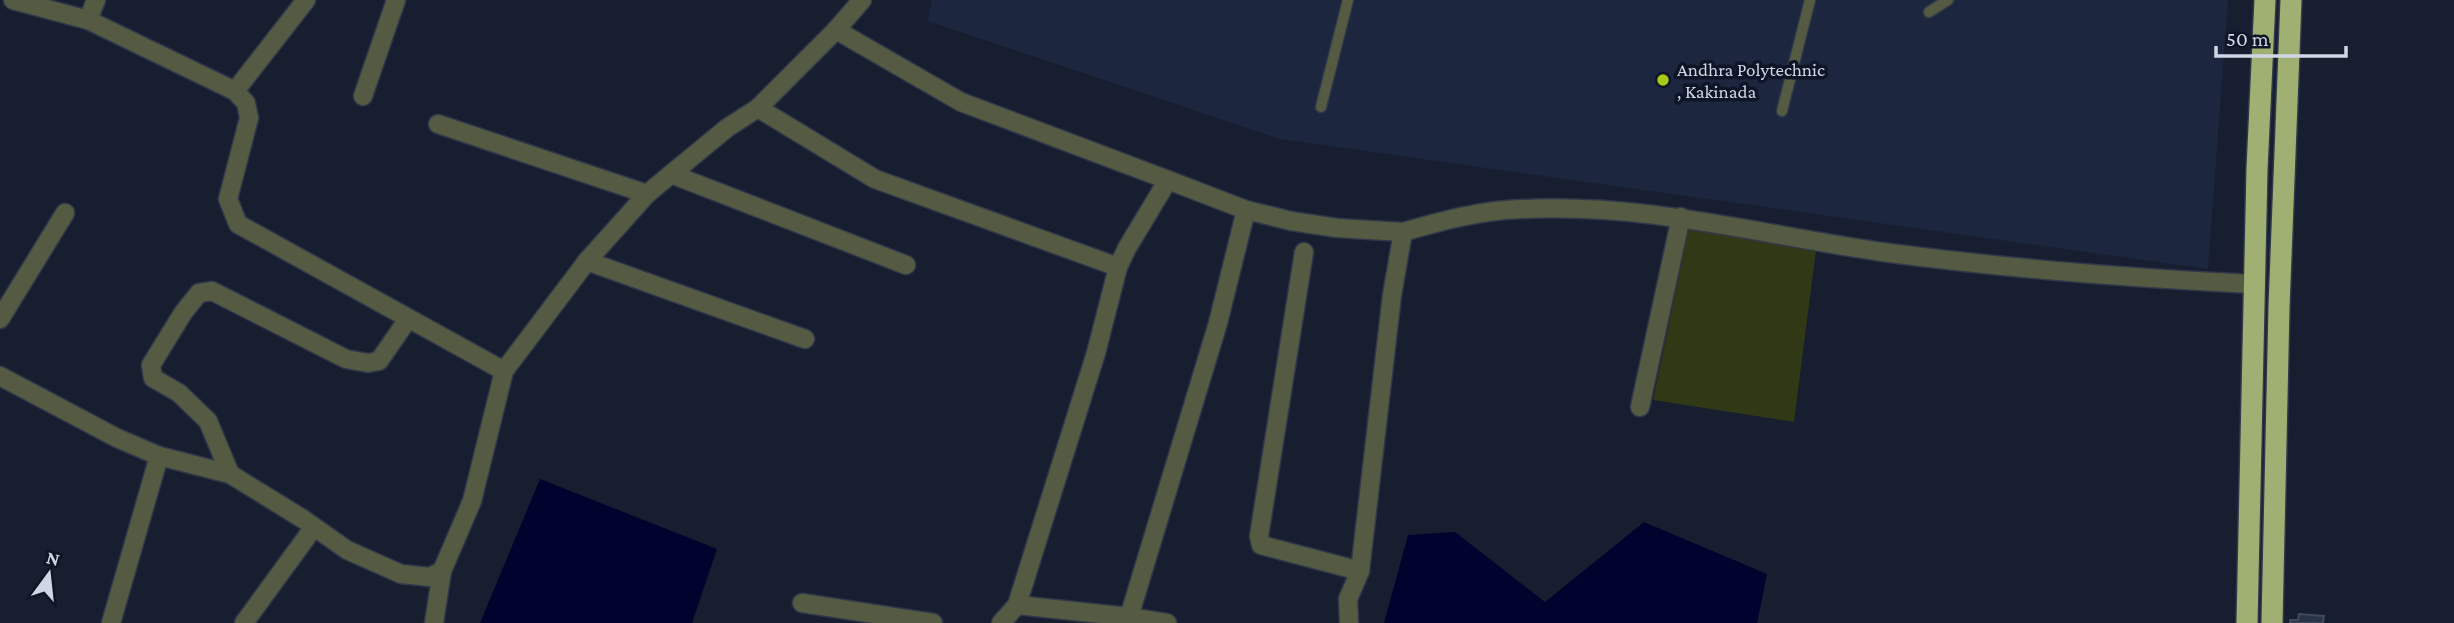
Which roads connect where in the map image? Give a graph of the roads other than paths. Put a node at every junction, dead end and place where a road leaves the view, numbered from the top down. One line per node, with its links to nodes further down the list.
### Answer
1 (13, 0): 12 (street)
2 (96, 0): 12 (street)
3 (306, 0): 14 (street)
4 (862, 0): 13 (street)
5 (1348, 0): 16 (lane)
6 (1810, 0): 18 (lane)
7 (1948, 0): 11 (lane)
8 (2265, 0): 31 (highway)
9 (2291, 0): 54 (highway)
10 (392, 2): 15 (street)
11 (1929, 12)
12 (88, 20): 14 (street)
13 (836, 30): 17 (street); 21 (street)
14 (235, 91): 33 (street)
15 (363, 96)
16 (1321, 107)
17 (758, 108): 20 (street); 30 (street)
18 (1782, 111)
19 (438, 124): 22 (street)
20 (671, 174): 22 (street); 29 (street)
21 (1168, 180): 23 (street); 30 (street)
22 (647, 194): 28 (street)
23 (1245, 210): 26 (street); 45 (street)
24 (65, 214): 32 (street)
25 (1681, 217): 26 (street); 31 (street); 37 (street)
26 (1403, 232): 42 (street)
27 (1304, 252): 42 (street)
28 (587, 261): 34 (street); 35 (street)
29 (906, 265)
30 (1118, 267): 44 (street)
31 (2254, 284): 53 (highway)
32 (0, 318)
33 (408, 319): 35 (street); 39 (street)
34 (805, 340)
35 (504, 371): 41 (street)
36 (0, 376): 38 (street)
37 (1640, 407)
38 (159, 456): 39 (street); 46 (street)
39 (230, 474): 40 (street)
40 (314, 527): 41 (street); 47 (street)
41 (442, 571): 48 (street)
42 (1360, 571): 52 (street)
43 (803, 603): 49 (street)
44 (1017, 605): 45 (street); 50 (street)
45 (1129, 617): 51 (street)
46 (111, 623)
47 (244, 623)
48 (434, 623)
49 (933, 623)
50 (1001, 623)
51 (1167, 623)
52 (1349, 623)
53 (2247, 623)
54 (2272, 623)

